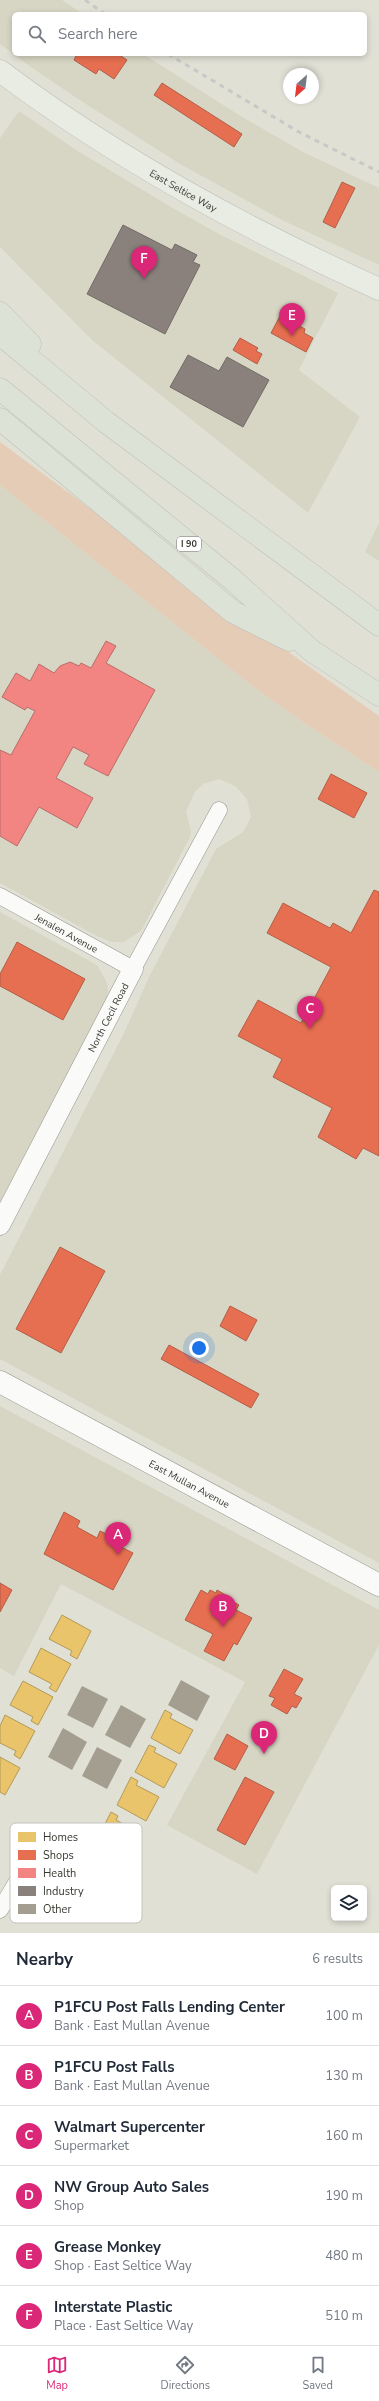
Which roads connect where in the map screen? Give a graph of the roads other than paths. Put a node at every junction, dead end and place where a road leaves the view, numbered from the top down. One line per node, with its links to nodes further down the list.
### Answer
1 (0, 71): 2 (main road, East Seltice Way)
2 (379, 289)
3 (0, 313): 7 (highway)
4 (0, 334): 7 (highway)
5 (0, 389): 9 (highway, I 90)
6 (0, 420): 9 (highway)
7 (106, 422): 8 (highway)
8 (379, 625)
9 (312, 651): 10 (highway, I 90)
10 (379, 695)
11 (219, 810): 13 (street, North Cecil Road)
12 (0, 896): 13 (street, Jenalen Avenue)
13 (133, 969): 14 (street, North Cecil Road)
14 (0, 1226)
15 (0, 1382): 16 (main road, East Mullan Avenue)
16 (379, 1586)
17 (10, 1893): 18 (street)
18 (0, 1910)

